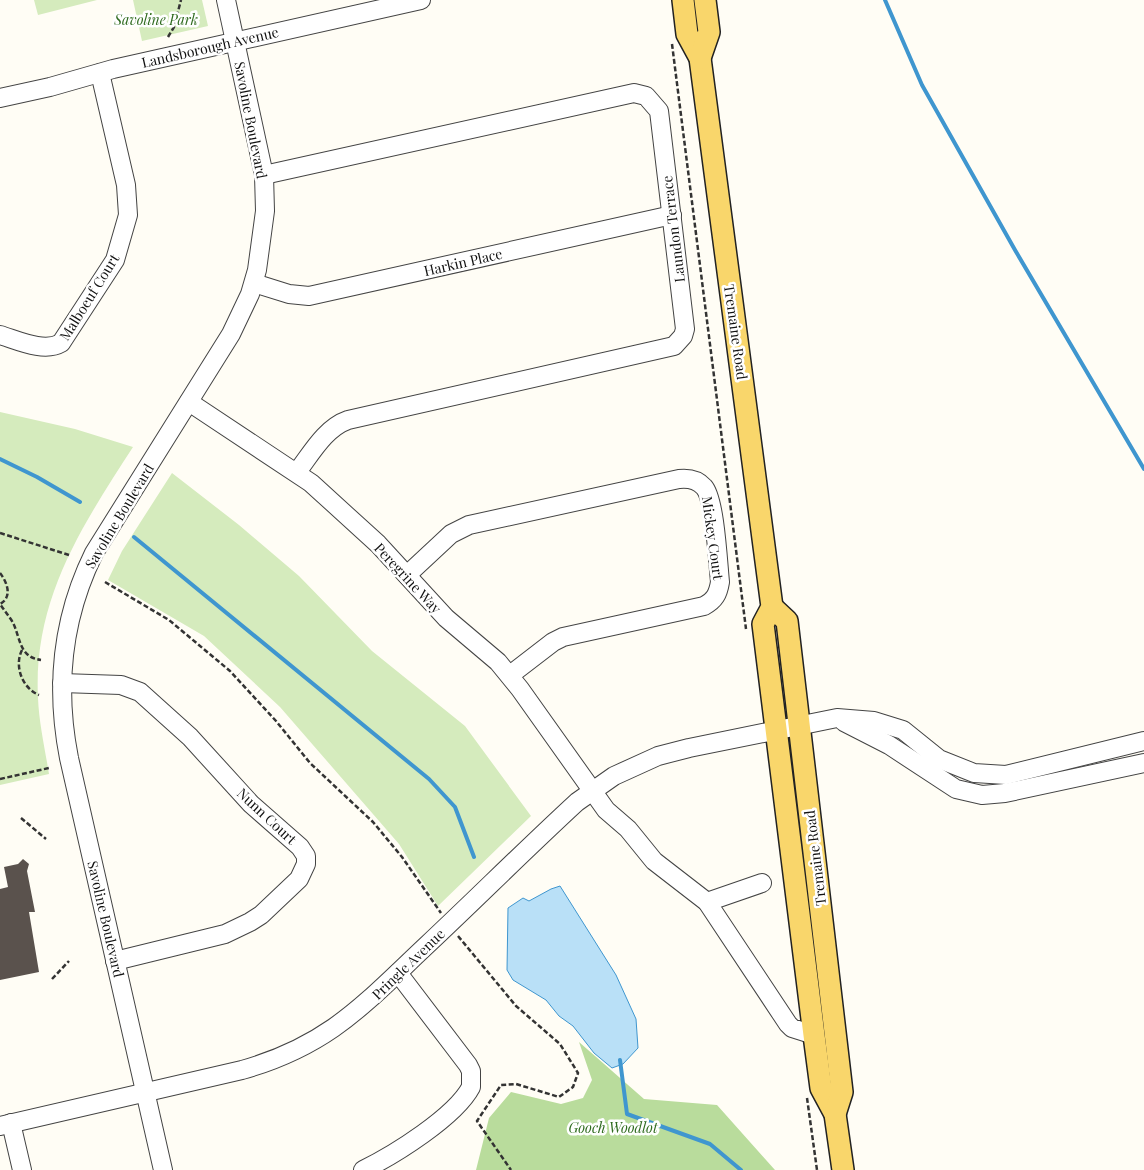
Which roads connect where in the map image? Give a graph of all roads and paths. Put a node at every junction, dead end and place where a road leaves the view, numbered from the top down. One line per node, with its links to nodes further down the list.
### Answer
1 (180, 0): 7 (path)
2 (226, 0): 8 (street, Savoline Boulevard)
3 (421, 0): 8 (street, Landsborough Avenue)
4 (683, 0): 9 (main road, Tremaine Road)
5 (705, 0): 9 (main road, Tremaine Road)
6 (671, 35): 24 (path)
7 (168, 37)
8 (235, 41): 10 (street, Landsborough Avenue); 12 (street, Savoline Boulevard)
9 (700, 58): 23 (main road, Tremaine Road)
10 (100, 73): 11 (street, Landsborough Avenue); 15 (street, Malboeuf Court)
11 (0, 98)
12 (264, 174): 13 (street, Laundon Terrace); 14 (street, Savoline Boulevard)
13 (672, 215): 14 (street, Harkin Place); 17 (street, Laundon Terrace)
14 (254, 282): 16 (street, Savoline Boulevard)
15 (0, 335)
16 (189, 402): 17 (street, Peregrine Way); 28 (street, Savoline Boulevard)
17 (297, 472): 21 (street, Peregrine Way)
18 (0, 534): 19 (path)
19 (69, 555)
20 (0, 573): 25 (path)
21 (407, 575): 27 (street, Peregrine Way); 27 (street, Mickey Court)
22 (105, 582): 42 (path)
23 (772, 607): 31 (main road, Tremaine Road); 32 (main road, Tremaine Road)
24 (746, 634)
25 (22, 650): 26 (path); 29 (path)
26 (41, 660)
27 (510, 675): 37 (street, Peregrine Way)
28 (62, 684): 45 (street, Savoline Boulevard); 45 (street, Nunn Court)
29 (39, 695)
30 (837, 718): 31 (street, Pringle Avenue); 33 (street, Pringle Avenue); 34 (street)
31 (801, 725): 32 (street, Pringle Avenue); 51 (main road, Tremaine Road)
32 (776, 730): 37 (street, Pringle Avenue); 48 (main road, Tremaine Road)
33 (1144, 742)
34 (1144, 763)
35 (49, 768): 36 (path)
36 (0, 779)
37 (592, 790): 41 (street, Peregrine Way); 46 (street, Pringle Avenue)
38 (21, 818): 39 (path)
39 (46, 839)
40 (762, 883): 41 (street)
41 (707, 902): 48 (street, Peregrine Way)
42 (437, 908)
43 (461, 939): 56 (path)
44 (70, 961): 47 (path)
45 (115, 961): 49 (street, Savoline Boulevard)
46 (398, 973): 49 (street, Pringle Avenue); 55 (street)
47 (52, 979)
48 (814, 1036): 51 (main road, Tremaine Road)
49 (146, 1092): 52 (street, Pringle Avenue); 54 (street, Savoline Boulevard)
50 (807, 1097): 57 (path)
51 (835, 1114): 58 (main road, Tremaine Road)
52 (6, 1125): 53 (street)
53 (22, 1170)
54 (163, 1170)
55 (363, 1170)
56 (511, 1170)
57 (816, 1170)
58 (843, 1170)

